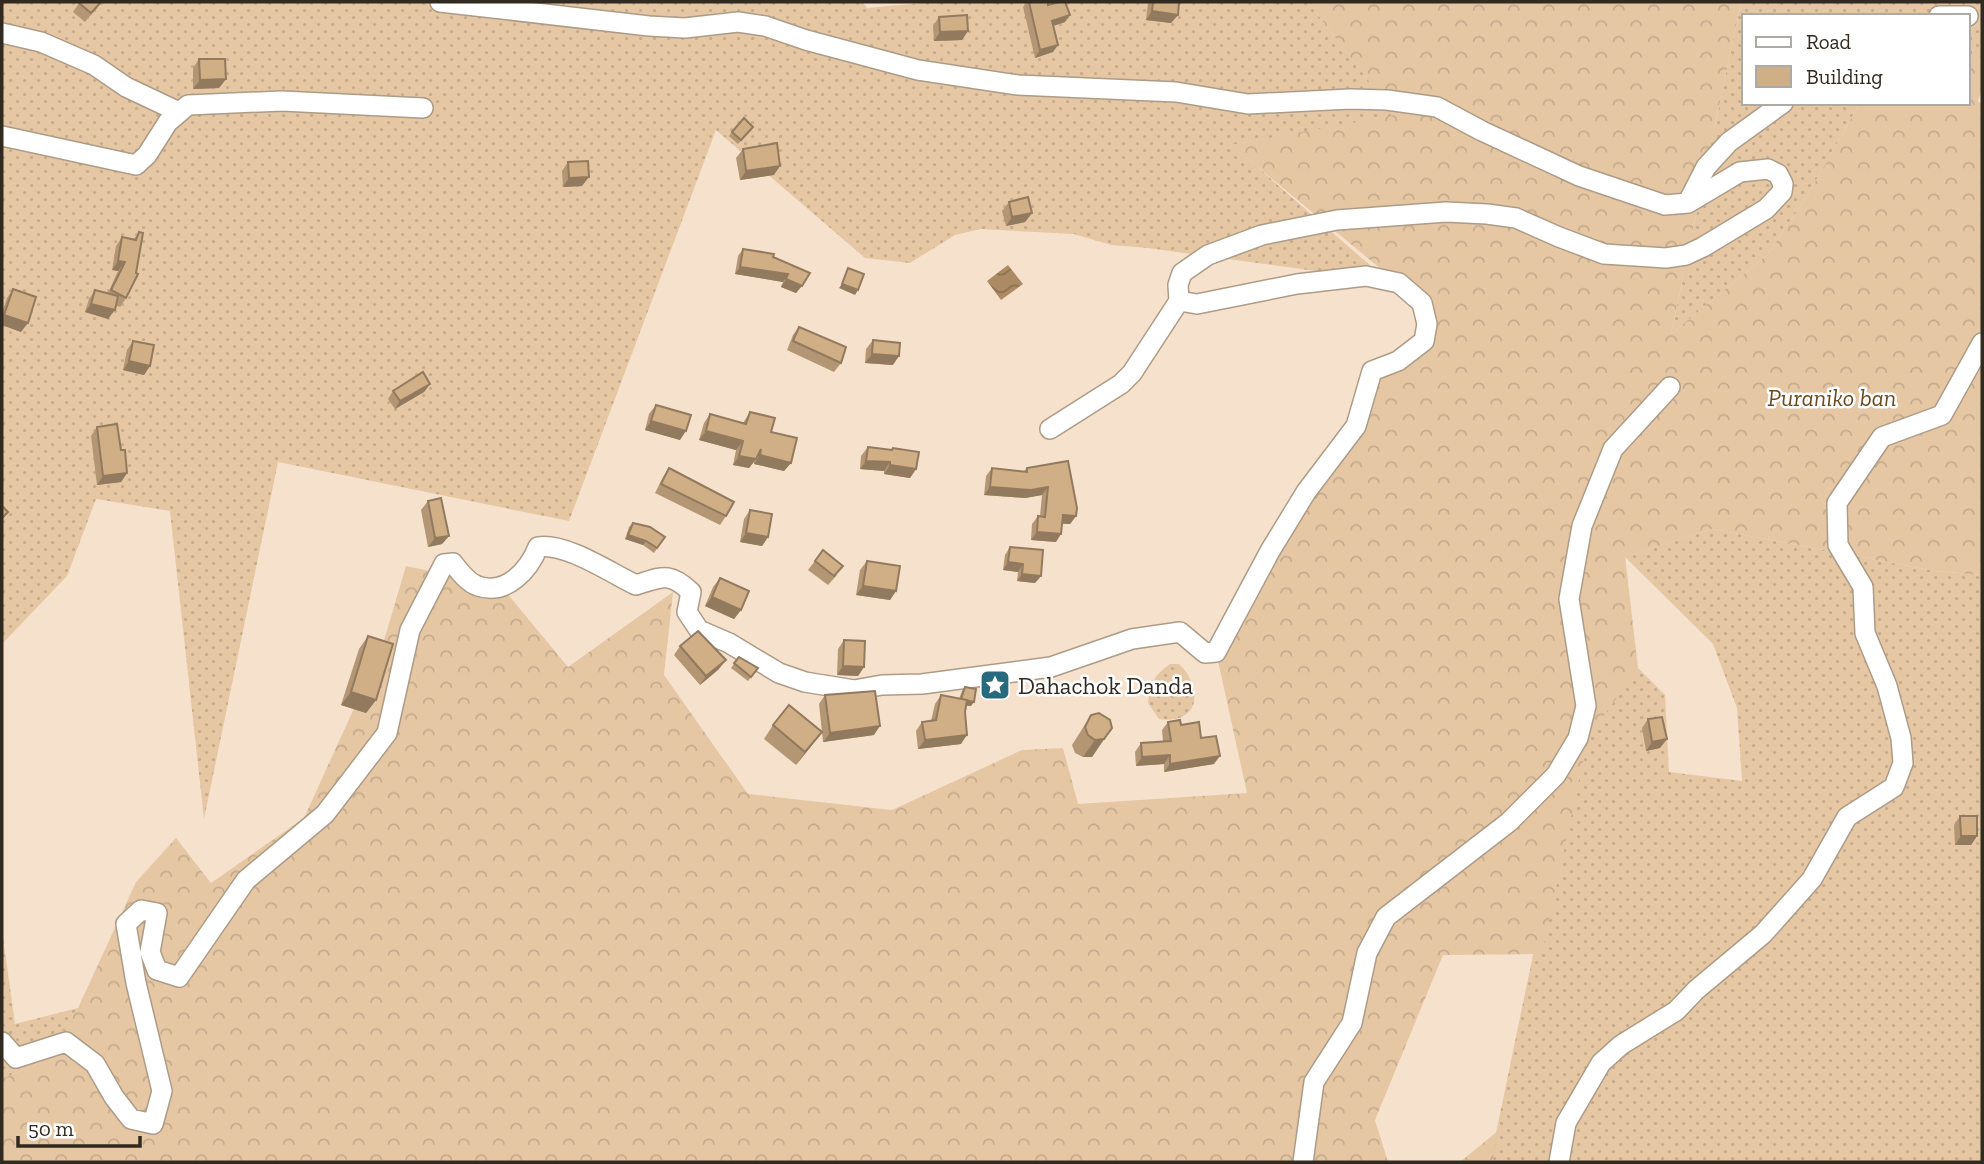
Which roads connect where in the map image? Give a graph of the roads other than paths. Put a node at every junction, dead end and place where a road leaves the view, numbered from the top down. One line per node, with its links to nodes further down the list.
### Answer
1 (440, 2): 7 (street)
2 (2, 33): 5 (street)
3 (1780, 105): 7 (street)
4 (423, 108): 5 (street)
5 (179, 112): 6 (street)
6 (2, 136)
7 (1688, 203): 8 (street)
8 (1179, 301): 11 (street); 12 (street)
9 (1982, 343): 14 (street)
10 (1670, 387): 13 (street)
11 (1050, 429)
12 (2, 1042)
13 (1303, 1162)
14 (1559, 1162)

